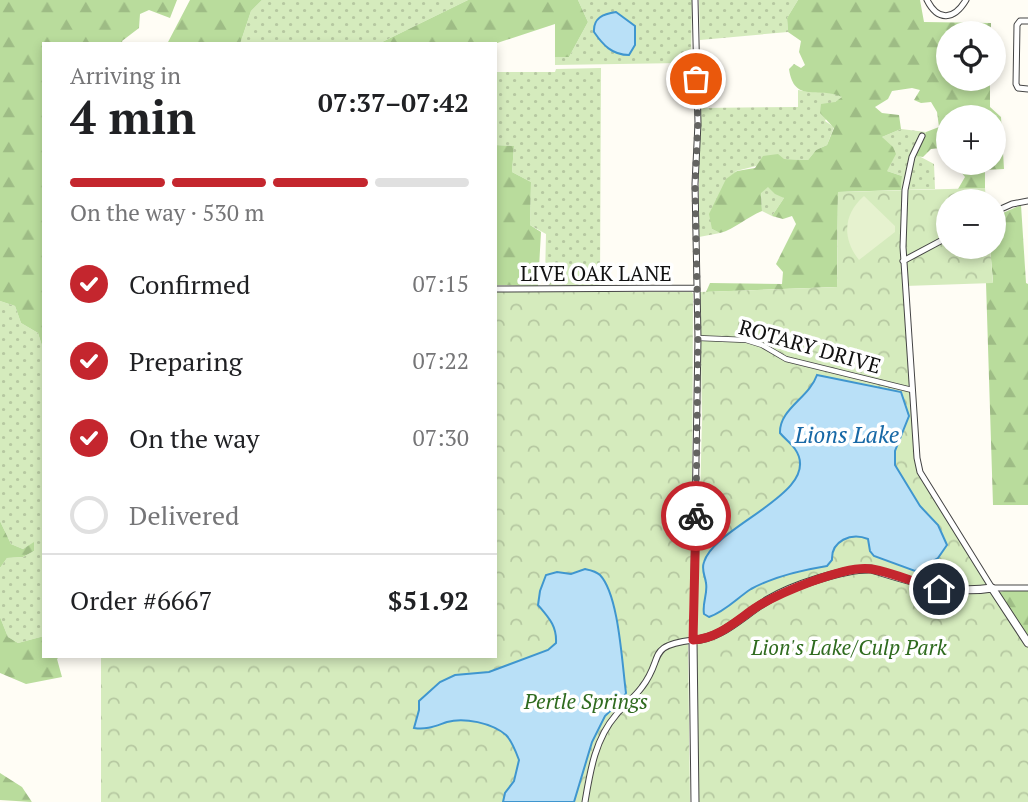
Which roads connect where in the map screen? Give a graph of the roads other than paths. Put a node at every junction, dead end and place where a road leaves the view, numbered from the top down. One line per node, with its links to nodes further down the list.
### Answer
1 (695, 0): 11 (street)
2 (927, 0): 3 (street)
3 (966, 0)
4 (1028, 21): 5 (street)
5 (1028, 89)
6 (922, 136): 10 (street)
7 (1028, 201): 8 (street)
8 (1006, 207)
9 (936, 243): 10 (street)
10 (902, 261): 14 (street)
11 (696, 288): 12 (street, LIVE OAK LANE); 13 (street)
12 (497, 289)
13 (698, 338): 14 (street, ROTARY DRIVE); 17 (street)
14 (912, 390): 16 (street)
15 (1028, 587): 16 (street)
16 (992, 588): 17 (street); 18 (street)
17 (693, 640): 19 (street); 20 (street)
18 (1028, 643)
19 (586, 802)
20 (695, 802)

